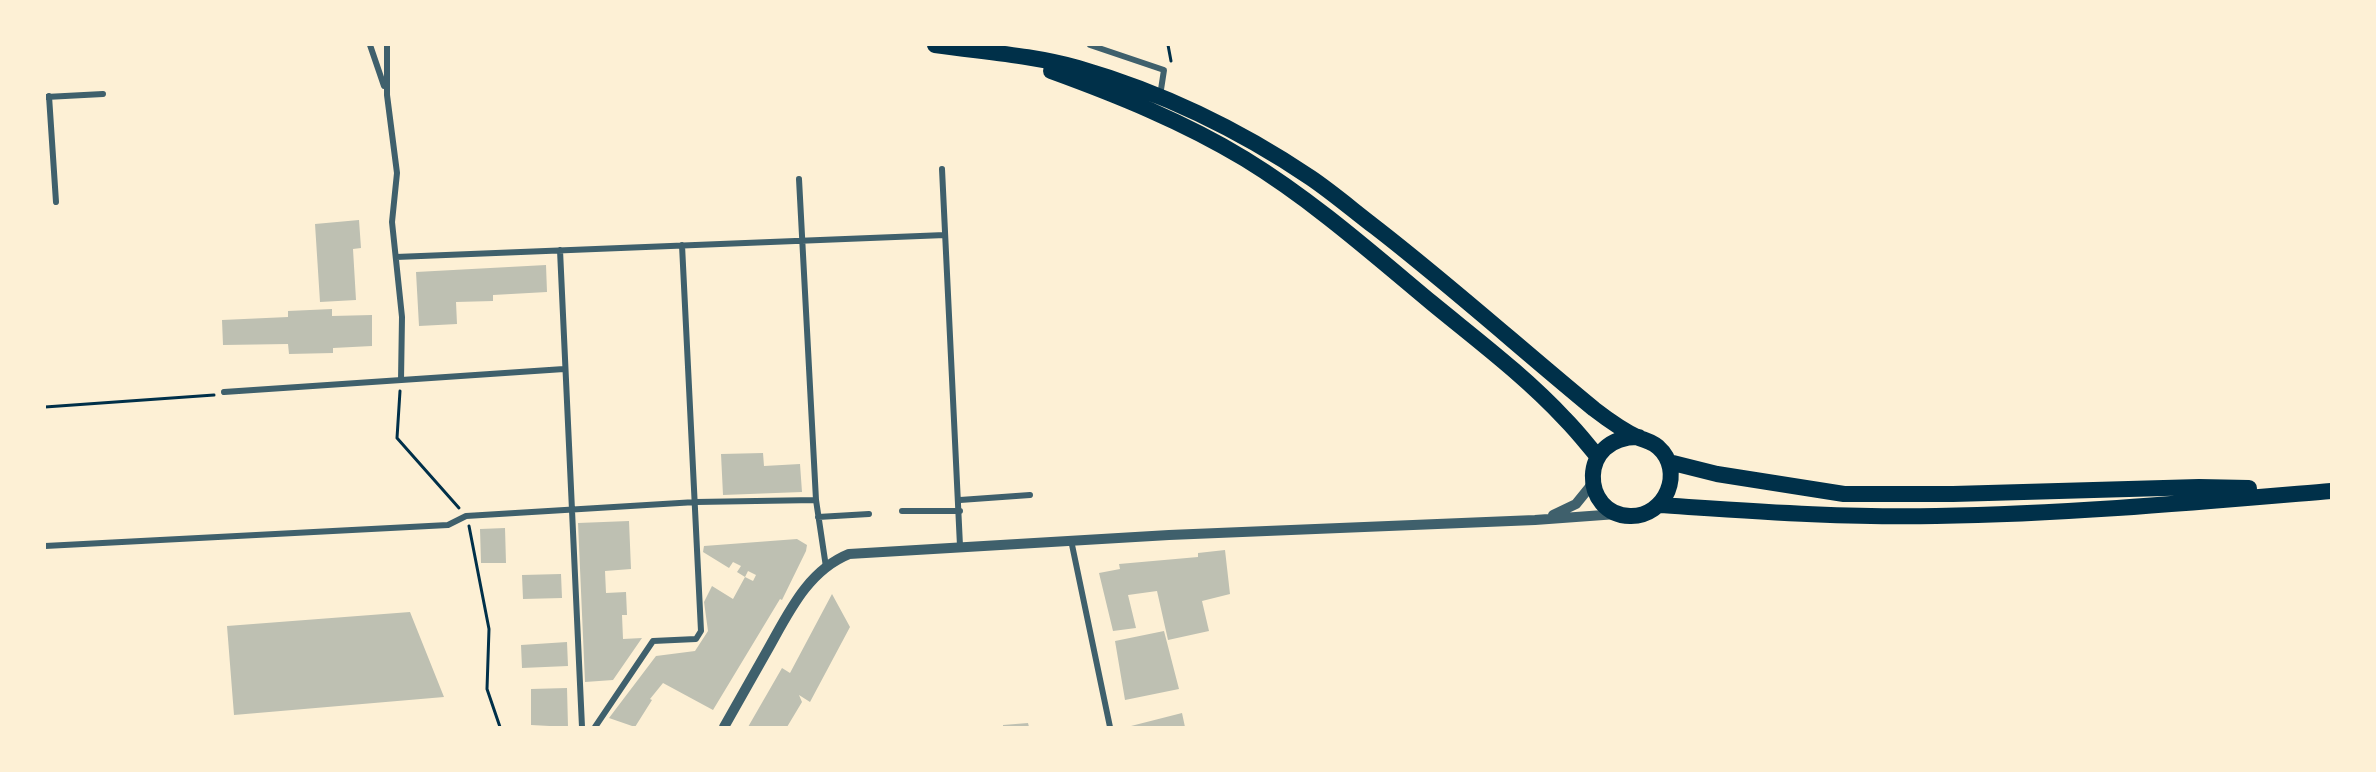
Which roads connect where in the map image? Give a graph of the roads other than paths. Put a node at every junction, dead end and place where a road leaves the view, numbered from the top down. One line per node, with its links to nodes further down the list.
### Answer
1 (370, 45): 7 (street)
2 (387, 45): 7 (street)
3 (935, 45): 5 (highway)
4 (1090, 45): 9 (street)
5 (987, 52): 9 (highway); 22 (highway)
6 (102, 93): 8 (street)
7 (387, 95): 17 (street)
8 (47, 97): 12 (street)
9 (1160, 97): 21 (highway)
10 (942, 169): 13 (street)
11 (799, 180): 14 (street)
12 (56, 202)
13 (945, 234): 14 (street); 28 (street)
14 (802, 240): 15 (street); 27 (street)
15 (682, 245): 16 (street); 29 (street)
16 (560, 250): 17 (street); 18 (street)
17 (396, 257): 19 (street)
18 (564, 369): 19 (street); 31 (street)
19 (401, 380): 20 (street)
20 (224, 392)
21 (1639, 437): 22 (highway); 23 (highway)
22 (1598, 457): 24 (highway)
23 (1669, 462): 25 (highway); 30 (highway)
24 (1593, 483): 35 (highway); 37 (street)
25 (2331, 490): 30 (highway)
26 (1030, 495): 28 (street)
27 (816, 500): 29 (street); 36 (street)
28 (960, 500): 33 (street)
29 (696, 502): 31 (street); 43 (street)
30 (1659, 505): 35 (highway)
31 (571, 509): 39 (street); 42 (street)
32 (902, 511): 33 (street)
33 (960, 511): 40 (street)
34 (869, 514): 36 (street)
35 (1621, 514): 37 (street)
36 (818, 517): 41 (street)
37 (1535, 520): 38 (street)
38 (1071, 540): 40 (street); 45 (street)
39 (45, 546)
40 (960, 546): 41 (street)
41 (826, 567): 44 (street)
42 (582, 727)
43 (595, 727)
44 (724, 727)
45 (1110, 727)

